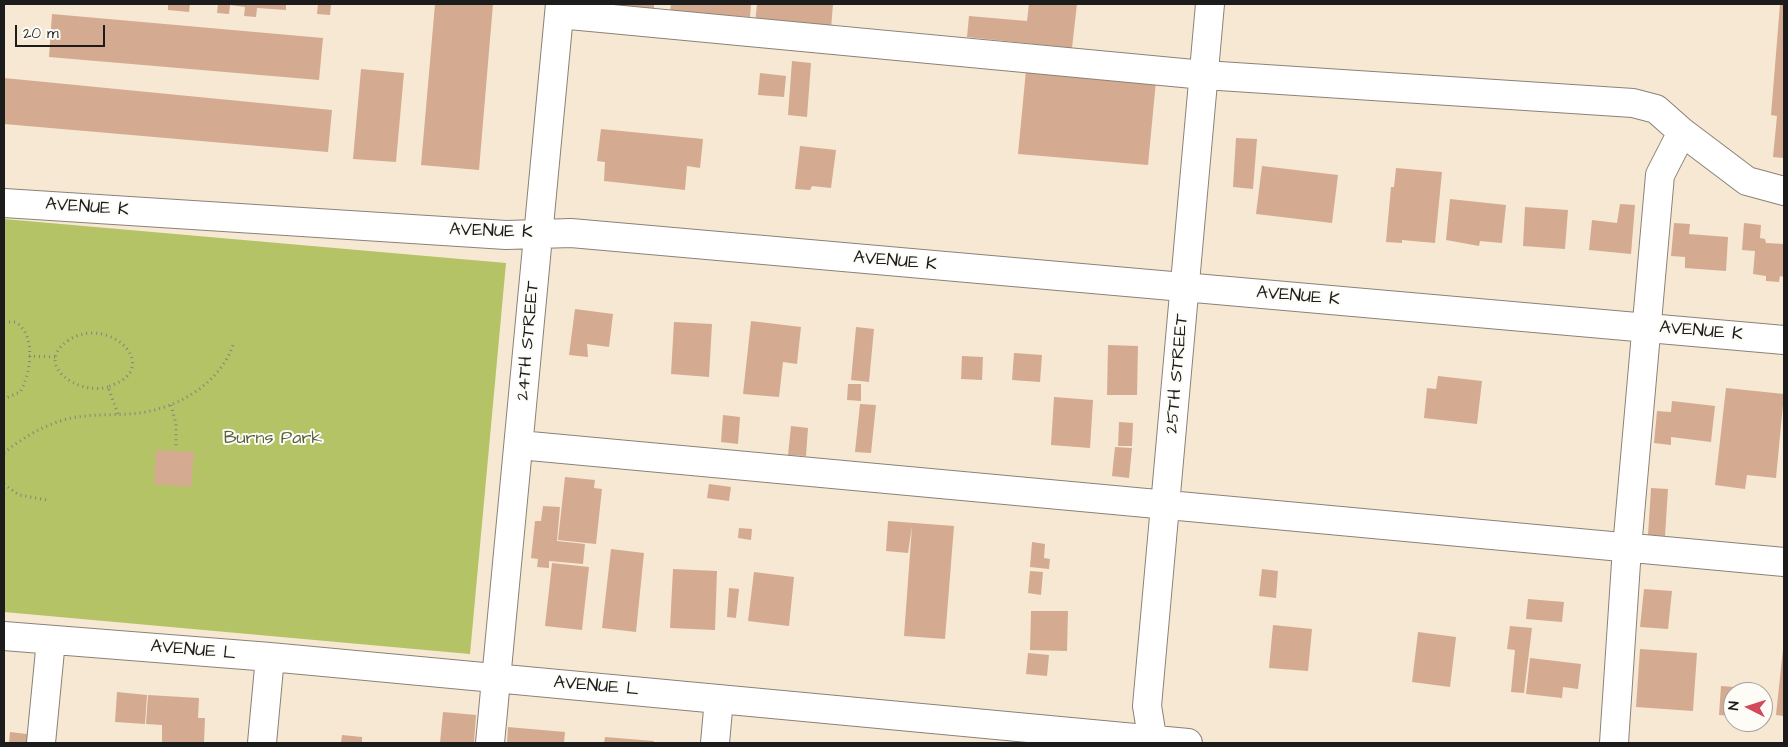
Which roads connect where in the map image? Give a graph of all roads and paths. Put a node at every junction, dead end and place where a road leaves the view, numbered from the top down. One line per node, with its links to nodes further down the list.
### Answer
1 (1210, 4): 3 (street, 25TH STREET)
2 (559, 9): 3 (street); 7 (street, 24TH STREET)
3 (1204, 75): 4 (street); 8 (street, 25TH STREET)
4 (1682, 132): 5 (street); 10 (street)
5 (1784, 191)
6 (4, 203): 7 (street, AVENUE K)
7 (539, 234): 8 (street, AVENUE K); 19 (street, 24TH STREET)
8 (1186, 288): 10 (street, AVENUE K); 24 (street, 25TH STREET)
9 (4, 322): 13 (path)
10 (1646, 327): 11 (street, AVENUE K); 25 (street)
11 (1784, 340)
12 (234, 342): 17 (path)
13 (30, 356): 14 (path); 16 (path)
14 (55, 357): 15 (path); 15 (path)
15 (108, 387): 18 (path)
16 (4, 399)
17 (171, 405): 18 (path); 20 (path)
18 (118, 414): 21 (path)
19 (519, 445): 24 (street); 30 (street, 24TH STREET)
20 (176, 447)
21 (4, 453)
22 (4, 484): 23 (path)
23 (47, 500)
24 (1165, 505): 25 (street); 33 (street, 25TH STREET)
25 (1627, 548): 26 (street); 39 (street)
26 (1784, 562)
27 (4, 636): 28 (street, AVENUE L)
28 (52, 640): 29 (street, AVENUE L); 34 (street)
29 (270, 657): 30 (street, AVENUE L); 35 (street)
30 (497, 678): 31 (street, AVENUE L); 36 (street, 24TH STREET)
31 (720, 699): 32 (street, AVENUE L); 37 (street)
32 (937, 731): 33 (street, AVENUE L)
33 (1152, 742): 38 (street, AVENUE L)
34 (41, 743)
35 (262, 743)
36 (490, 743)
37 (715, 743)
38 (1188, 743)
39 (1614, 743)

